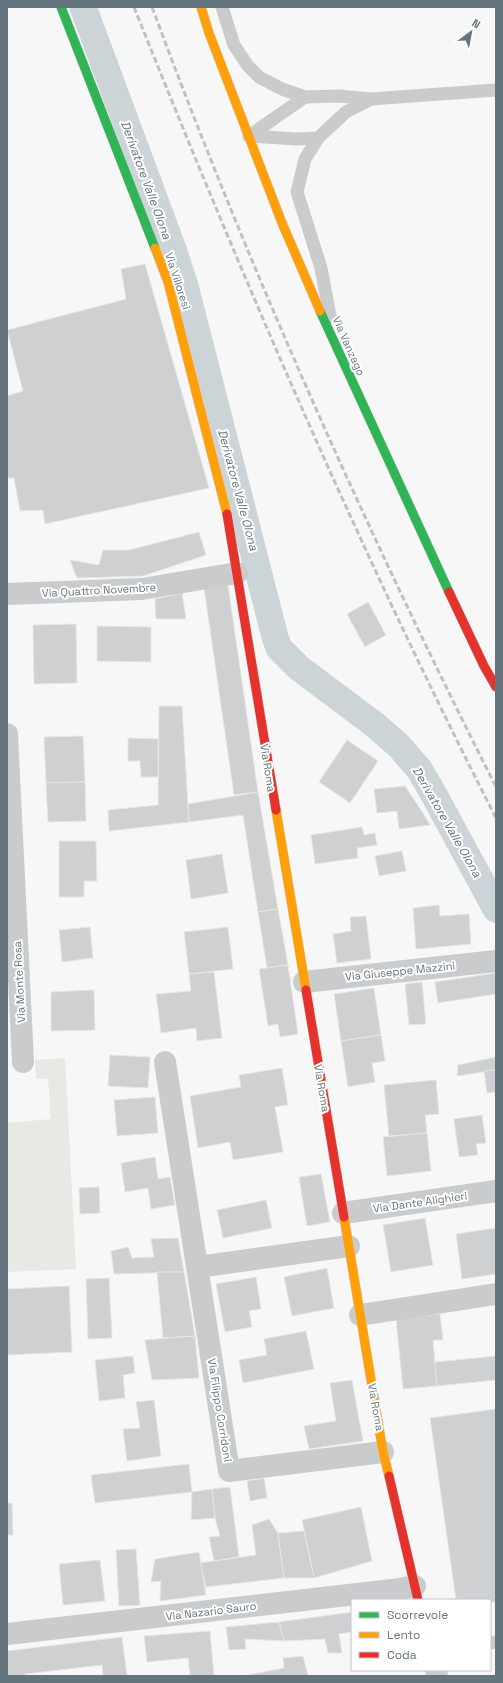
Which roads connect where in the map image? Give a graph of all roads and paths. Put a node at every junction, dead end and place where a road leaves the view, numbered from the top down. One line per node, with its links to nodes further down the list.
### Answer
1 (61, 7): 10 (street, Via Villoresi)
2 (201, 7): 7 (street, Via Vanzago)
3 (222, 7): 5 (lane)
4 (496, 90): 6 (lane)
5 (305, 96): 6 (lane); 7 (lane)
6 (371, 99): 8 (lane)
7 (249, 136): 8 (lane); 9 (street, Via Vanzago)
8 (318, 138): 9 (lane)
9 (334, 343): 12 (street, Via Vanzago)
10 (237, 573): 11 (street, Via Quattro Novembre); 16 (street, Via Roma)
11 (7, 594)
12 (490, 666): 13 (street, Via Vanzago)
13 (496, 687)
14 (7, 734): 17 (street, Via Monte Rosa)
15 (496, 961): 16 (street, Via Giuseppe Mazzini)
16 (304, 982): 20 (street, Via Roma)
17 (23, 1062)
18 (165, 1062): 22 (street, Via Filippo Corridoni)
19 (496, 1191): 20 (street, Via Dante Alighieri)
20 (343, 1213): 21 (street, Via Roma)
21 (349, 1246): 22 (street); 24 (street, Via Roma)
22 (198, 1267): 25 (street, Via Filippo Corridoni)
23 (496, 1294): 24 (street)
24 (360, 1315): 25 (street, Via Roma)
25 (383, 1452): 26 (street, Via Roma)
26 (417, 1593): 27 (street, Via Nazario Sauro)
27 (7, 1634)

